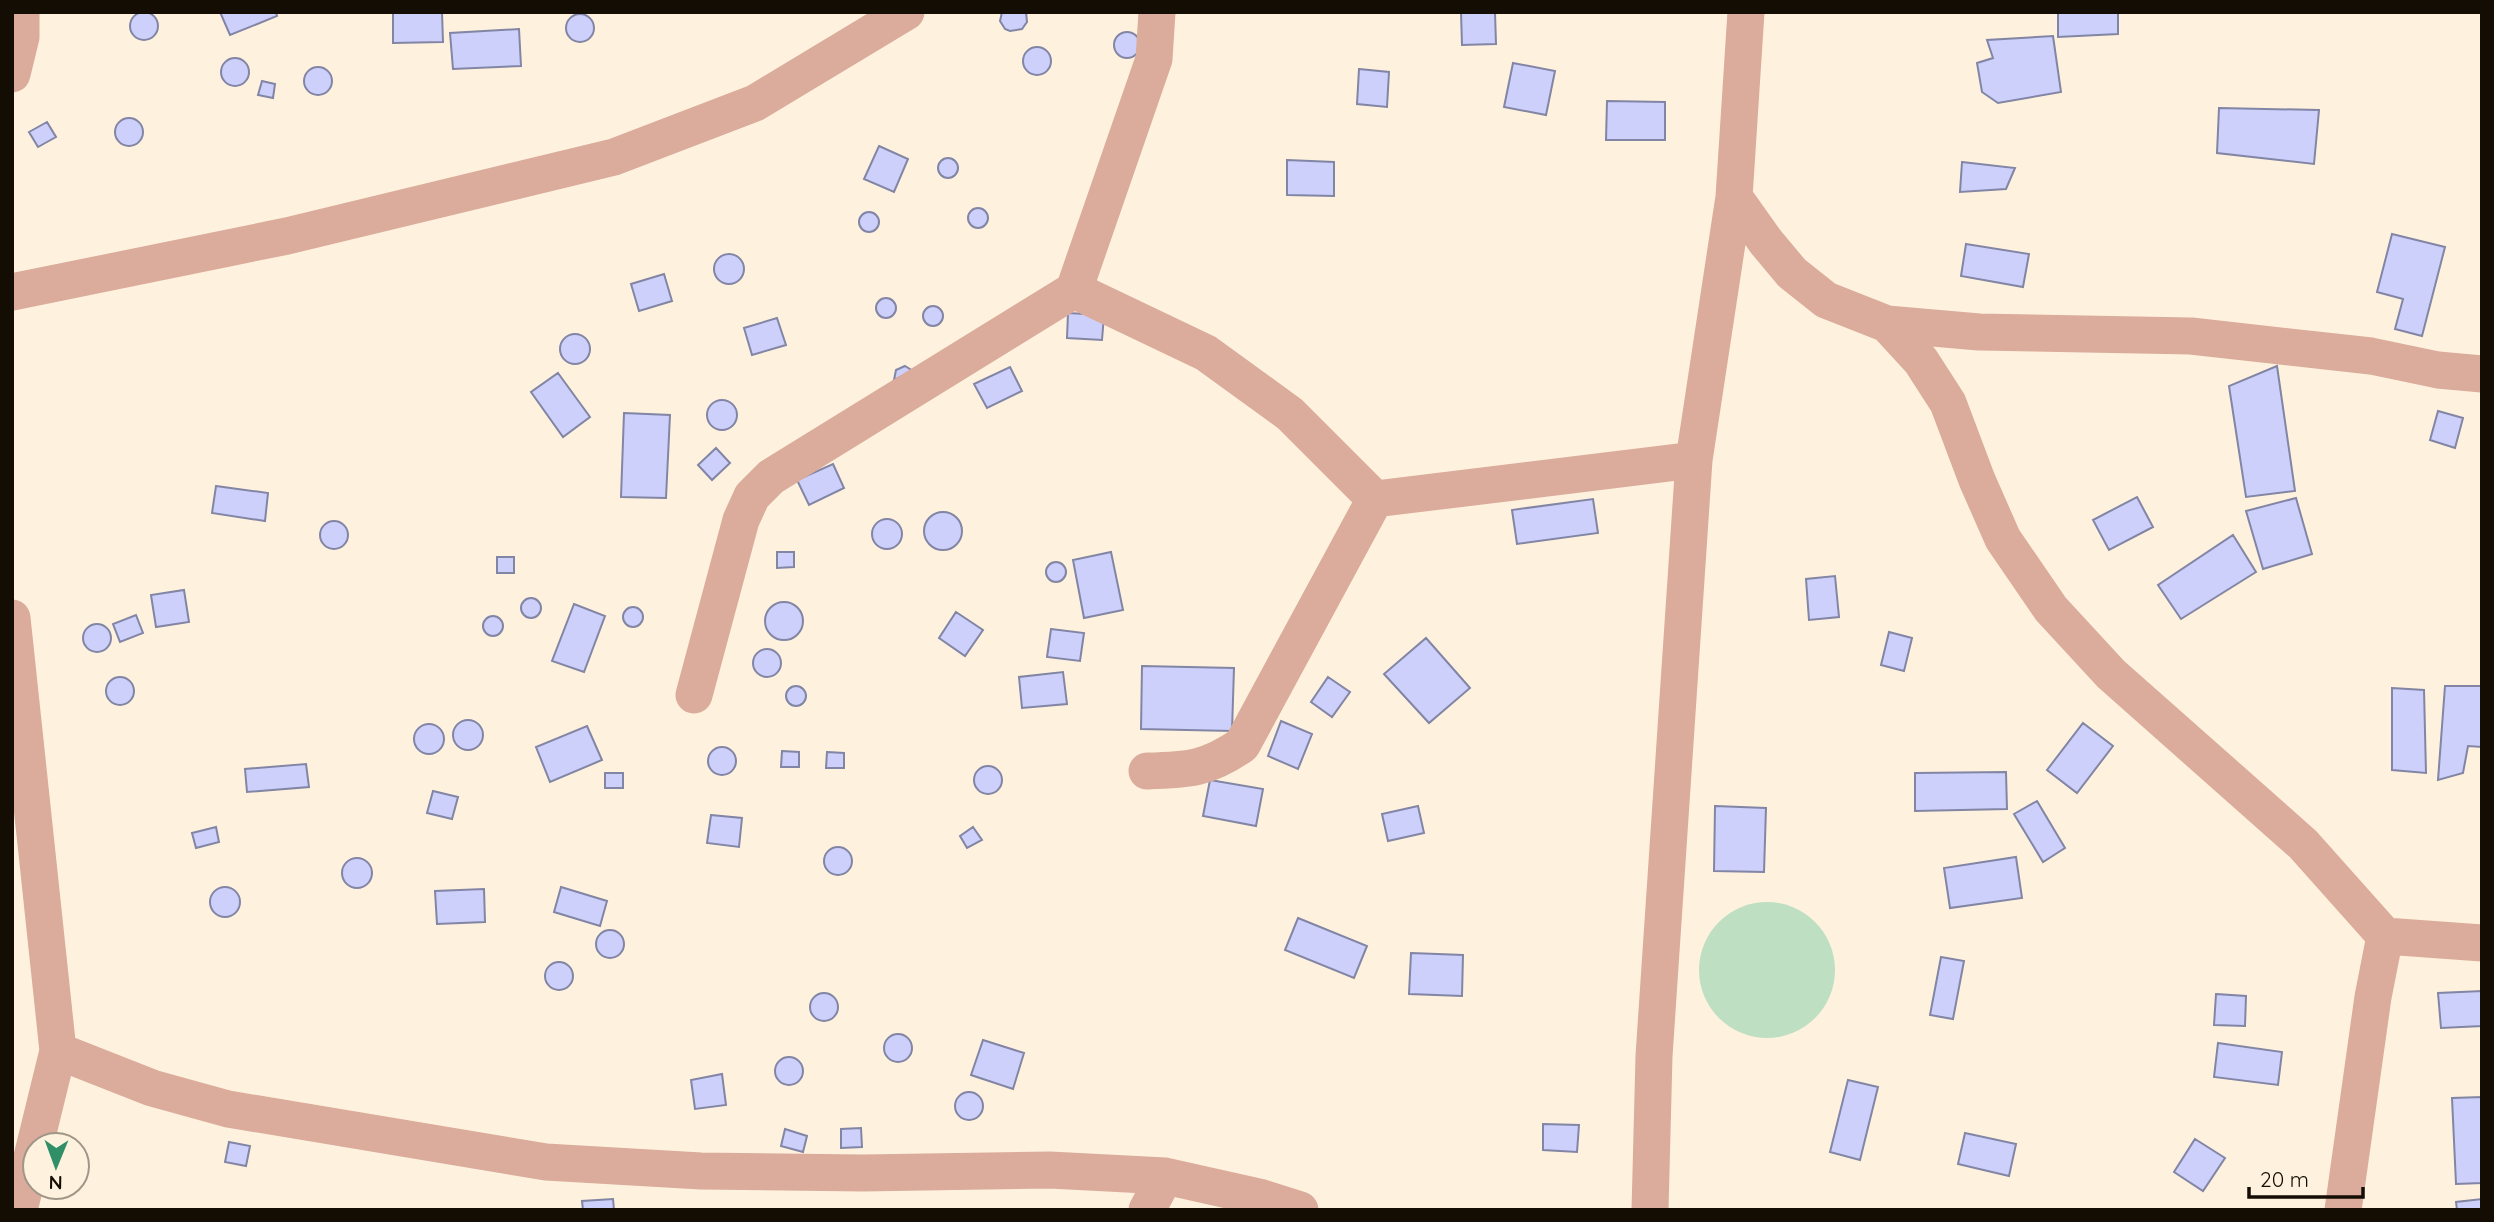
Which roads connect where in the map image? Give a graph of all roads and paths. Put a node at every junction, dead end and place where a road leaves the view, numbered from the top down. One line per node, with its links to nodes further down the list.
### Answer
1 (21, 12): 6 (street)
2 (906, 12): 5 (street)
3 (1157, 12): 8 (street)
4 (1746, 12): 7 (street)
5 (870, 22): 9 (street)
6 (12, 74)
7 (1734, 197): 10 (street); 12 (street)
8 (1074, 290): 13 (street); 15 (street)
9 (12, 292)
10 (1887, 324): 11 (street); 17 (street)
11 (2482, 374)
12 (1694, 460): 13 (street); 24 (street)
13 (1375, 499): 16 (street)
14 (12, 618): 19 (street)
15 (694, 695)
16 (1147, 771)
17 (2385, 936): 18 (street); 25 (street)
18 (2482, 943)
19 (58, 1051): 20 (street); 21 (street)
20 (1165, 1176): 22 (street); 23 (street)
21 (19, 1210)
22 (1147, 1210)
23 (1300, 1210)
24 (1650, 1210)
25 (2343, 1210)

